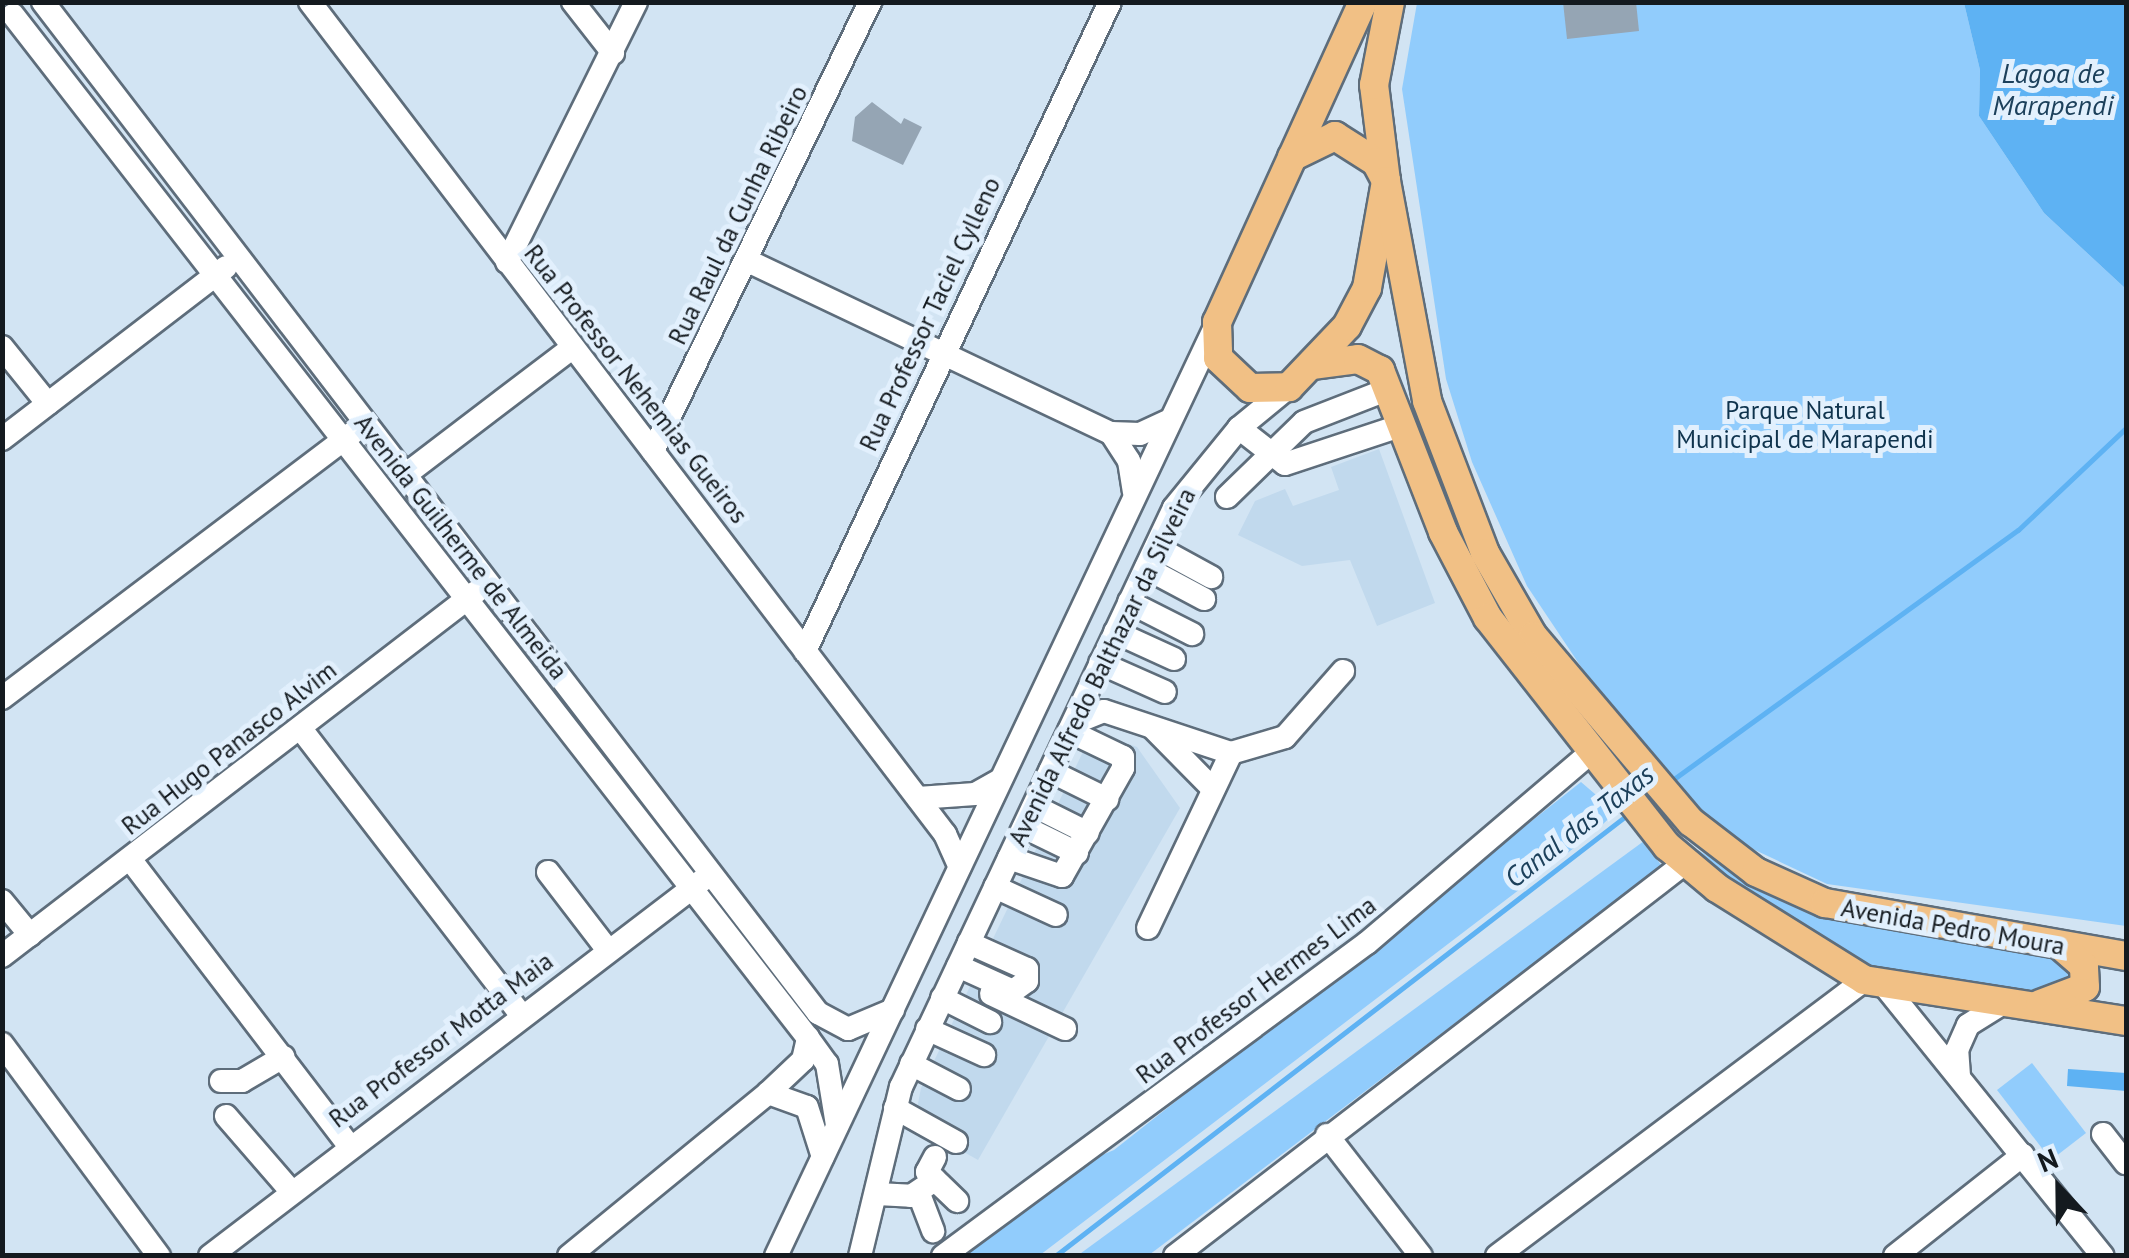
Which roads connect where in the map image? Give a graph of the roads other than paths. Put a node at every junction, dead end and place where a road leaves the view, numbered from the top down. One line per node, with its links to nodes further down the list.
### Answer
1 (42, 2): 9 (street); 13 (street, Avenida Guilherme de Almeida)
2 (310, 2): 15 (street, Rua Professor Nehemias Gueiros)
3 (573, 2): 10 (street)
4 (636, 2): 10 (street)
5 (870, 2): 14 (street, Rua Raul da Cunha Ribeiro)
6 (1110, 2): 20 (street, Rua Professor Taciel Cylleno)
7 (1362, 2): 11 (main road, Avenida Alfredo Balthazar da Silveira)
8 (1390, 2): 12 (main road, Avenida Alfredo Balthazar da Silveira)
9 (8, 16): 16 (street, Avenida Guilherme de Almeida)
10 (612, 53): 15 (street)
11 (1292, 157): 12 (main road); 17 (main road, Avenida Alfredo Balthazar da Silveira)
12 (1386, 181): 21 (main road, Avenida Alfredo Balthazar da Silveira); 76 (main road, Avenida Pedro Moura)
13 (239, 258): 16 (street); 26 (street, Avenida Guilherme de Almeida)
14 (748, 261): 20 (street); 32 (street, Rua Raul da Cunha Ribeiro)
15 (507, 262): 19 (street, Rua Professor Nehemias Gueiros)
16 (215, 275): 24 (street); 31 (street, Avenida Guilherme de Almeida)
17 (1218, 322): 22 (main road); 25 (street, Avenida Alfredo Balthazar da Silveira)
18 (2, 347): 24 (street)
19 (573, 347): 32 (street, Rua Professor Nehemias Gueiros); 34 (street)
20 (943, 350): 29 (street); 44 (street, Rua Professor Taciel Cylleno)
21 (1312, 365): 22 (main road, Avenida Alfredo Balthazar da Silveira); 23 (main road)
22 (1288, 387): 28 (street, Avenida Alfredo Balthazar da Silveira)
23 (1389, 388): 27 (main road, Avenida Pedro Moura); 33 (street)
24 (48, 404): 30 (street)
25 (1168, 420): 29 (street); 35 (street, Avenida Alfredo Balthazar da Silveira)
26 (366, 424): 31 (street); 34 (street, Avenida Guilherme de Almeida)
27 (1400, 426): 33 (street); 55 (main road, Avenida Pedro Moura)
28 (1238, 428): 33 (street); 37 (street, Avenida Alfredo Balthazar da Silveira)
29 (1111, 433): 35 (street)
30 (2, 439)
31 (342, 440): 40 (street, Avenida Guilherme de Almeida); 49 (street)
32 (653, 451): 44 (street, Rua Professor Nehemias Gueiros)
33 (1264, 454): 36 (street)
34 (405, 475): 38 (street, Avenida Guilherme de Almeida)
35 (1134, 492): 57 (street, Avenida Alfredo Balthazar da Silveira)
36 (1227, 497)
37 (1151, 558): 39 (street); 41 (street, Avenida Alfredo Balthazar da Silveira)
38 (488, 583): 40 (street, Rua Hugo Panasco Alvim); 68 (street, Avenida Guilherme de Almeida)
39 (1208, 588)
40 (466, 599): 53 (street, Rua Hugo Panasco Alvim); 70 (street, Avenida Guilherme de Almeida)
41 (1130, 602): 42 (street, Avenida Alfredo Balthazar da Silveira); 43 (street)
42 (1116, 632): 45 (street); 46 (street, Avenida Alfredo Balthazar da Silveira)
43 (1192, 634)
44 (805, 652): 59 (street, Rua Professor Nehemias Gueiros)
45 (1174, 659)
46 (1097, 671): 48 (street); 50 (street); 52 (street, Avenida Alfredo Balthazar da Silveira)
47 (1343, 671): 54 (street)
48 (1165, 692)
49 (2, 698)
50 (1104, 712): 51 (street); 52 (street)
51 (1151, 726): 54 (street); 58 (street)
52 (1072, 727): 56 (street, Avenida Alfredo Balthazar da Silveira); 60 (street)
53 (300, 729): 65 (street, Rua Hugo Panasco Alvim); 86 (street)
54 (1231, 752): 58 (street)
55 (1594, 758): 63 (main road, Avenida Pedro Moura); 122 (street, Rua Professor Hermes Lima)
56 (1050, 772): 60 (street); 61 (street, Avenida Alfredo Balthazar da Silveira)
57 (1000, 780): 59 (street); 66 (street, Avenida Alfredo Balthazar da Silveira)
58 (1213, 790): 73 (street)
59 (918, 798): 66 (street, Rua Professor Nehemias Gueiros)
60 (1107, 798): 62 (street)
61 (1029, 816): 62 (street); 64 (street, Avenida Alfredo Balthazar da Silveira)
62 (1083, 843): 64 (street)
63 (1676, 854): 81 (main road, Avenida Pedro Moura); 104 (street)
64 (1009, 858): 69 (street, Avenida Alfredo Balthazar da Silveira)
65 (130, 860): 74 (street, Rua Hugo Panasco Alvim); 94 (street)
66 (960, 867): 85 (street, Avenida Alfredo Balthazar da Silveira)
67 (548, 872): 77 (street)
68 (711, 874): 70 (street, Rua Professor Motta Maia); 85 (street, Avenida Guilherme de Almeida)
69 (995, 887): 72 (street); 75 (street, Avenida Alfredo Balthazar da Silveira)
70 (691, 888): 77 (street, Rua Professor Motta Maia); 91 (street, Avenida Guilherme de Almeida)
71 (2, 901): 74 (street)
72 (1056, 915)
73 (1148, 928)
74 (30, 935): 78 (street, Rua Hugo Panasco Alvim)
75 (969, 942): 80 (street, Avenida Alfredo Balthazar da Silveira); 80 (street)
76 (2062, 947): 79 (main road, Avenida Pedro Moura); 84 (main road)
77 (606, 950): 86 (street, Rua Professor Motta Maia)
78 (2, 956)
79 (2126, 959): 87 (main road)
80 (968, 971): 82 (street, Avenida Alfredo Balthazar da Silveira); 90 (street)
81 (1874, 982): 83 (main road, Avenida Pedro Moura); 96 (street); 125 (street)
82 (942, 998): 88 (street); 89 (street, Avenida Alfredo Balthazar da Silveira)
83 (2000, 1006): 84 (main road, Avenida Pedro Moura); 96 (street)
84 (2029, 1007): 87 (main road, Avenida Pedro Moura)
85 (893, 1010): 102 (street, Avenida Alfredo Balthazar da Silveira)
86 (520, 1013): 106 (street, Rua Professor Motta Maia)
87 (2126, 1021)
88 (990, 1022)
89 (926, 1029): 93 (street); 95 (street, Avenida Alfredo Balthazar da Silveira)
90 (1065, 1029)
91 (808, 1038): 99 (street); 102 (street, Avenida Guilherme de Almeida)
92 (2, 1044): 116 (street)
93 (984, 1055)
94 (283, 1057): 97 (street); 106 (street)
95 (911, 1064): 98 (street); 100 (street, Avenida Alfredo Balthazar da Silveira)
96 (1960, 1080): 107 (street)
97 (222, 1081)
98 (958, 1089)
99 (768, 1094): 108 (street); 118 (street)
100 (895, 1108): 105 (street); 112 (street, Avenida Alfredo Balthazar da Silveira)
101 (226, 1116): 111 (street)
102 (837, 1125): 108 (street, Avenida Alfredo Balthazar da Silveira)
103 (2103, 1134): 109 (street)
104 (1327, 1135): 123 (street); 124 (street)
105 (956, 1142)
106 (348, 1144): 111 (street, Rua Professor Motta Maia)
107 (2022, 1155): 126 (street); 127 (street)
108 (823, 1157): 119 (street, Avenida Alfredo Balthazar da Silveira)
109 (2126, 1163)
110 (930, 1177): 112 (street); 113 (street); 115 (street)
111 (291, 1191): 117 (street, Rua Professor Motta Maia)
112 (877, 1194): 114 (street, Avenida Alfredo Balthazar da Silveira)
113 (957, 1200)
114 (872, 1224): 120 (street, Avenida Alfredo Balthazar da Silveira); 121 (street)
115 (933, 1231)
116 (159, 1256)
117 (210, 1256)
118 (570, 1256)
119 (776, 1256)
120 (860, 1256)
121 (878, 1256)
122 (943, 1256)
123 (1175, 1256)
124 (1421, 1256)
125 (1498, 1256)
126 (1895, 1256)
127 (2103, 1256)

